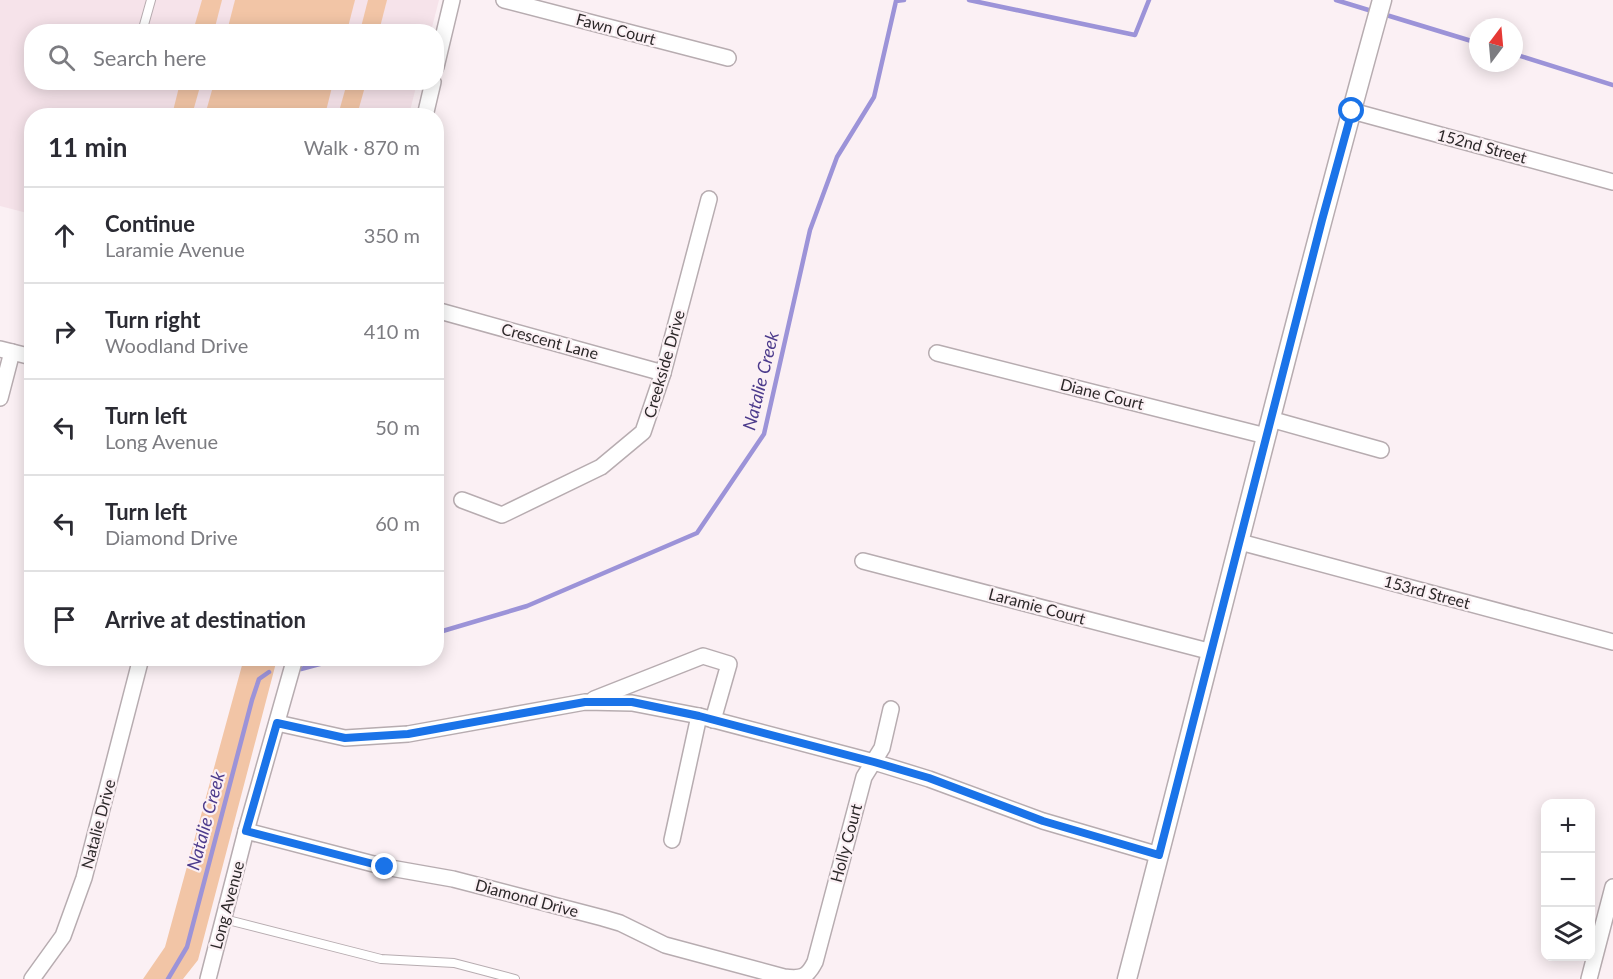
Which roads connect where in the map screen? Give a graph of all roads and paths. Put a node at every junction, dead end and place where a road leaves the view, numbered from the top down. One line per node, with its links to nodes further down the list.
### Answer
1 (151, 0): 5 (lane)
2 (452, 0): 6 (street)
3 (504, 0): 7 (street, Fawn Court)
4 (1382, 2): 10 (street)
5 (144, 24)
6 (444, 34)
7 (728, 58)
8 (431, 90): 9 (street)
9 (427, 108)
10 (1352, 111): 11 (street, 152nd Street); 19 (street)
11 (1613, 182)
12 (709, 199): 17 (street, Creekside Drive)
13 (444, 312): 17 (street, Crescent Lane)
14 (6, 351): 16 (street); 18 (street)
15 (937, 352): 19 (street, Diane Court)
16 (24, 355)
17 (663, 373): 21 (street, Creekside Drive)
18 (0, 398)
19 (1268, 427): 20 (street, Diane Court); 22 (street)
20 (1381, 450)
21 (462, 500)
22 (1240, 542): 24 (street, 153rd Street); 25 (street)
23 (863, 561): 25 (street, Laramie Court)
24 (1613, 642)
25 (1212, 652): 35 (street)
26 (139, 666): 39 (street, Natalie Drive)
27 (293, 666): 31 (street, Long Avenue)
28 (585, 702): 30 (street); 30 (street); 31 (street)
29 (891, 709): 32 (street, Holly Court)
30 (706, 718): 32 (street); 34 (street)
31 (277, 723): 33 (street, Long Avenue)
32 (874, 762): 35 (street); 38 (street, Holly Court)
33 (246, 831): 37 (street, Long Avenue); 38 (street, Diamond Drive)
34 (672, 840)
35 (1159, 855): 42 (street)
36 (1613, 887): 43 (street)
37 (224, 919): 40 (street, Long Avenue); 41 (lane)
38 (802, 978)
39 (32, 979)
40 (208, 979)
41 (515, 979)
42 (1128, 979)
43 (1589, 979)

